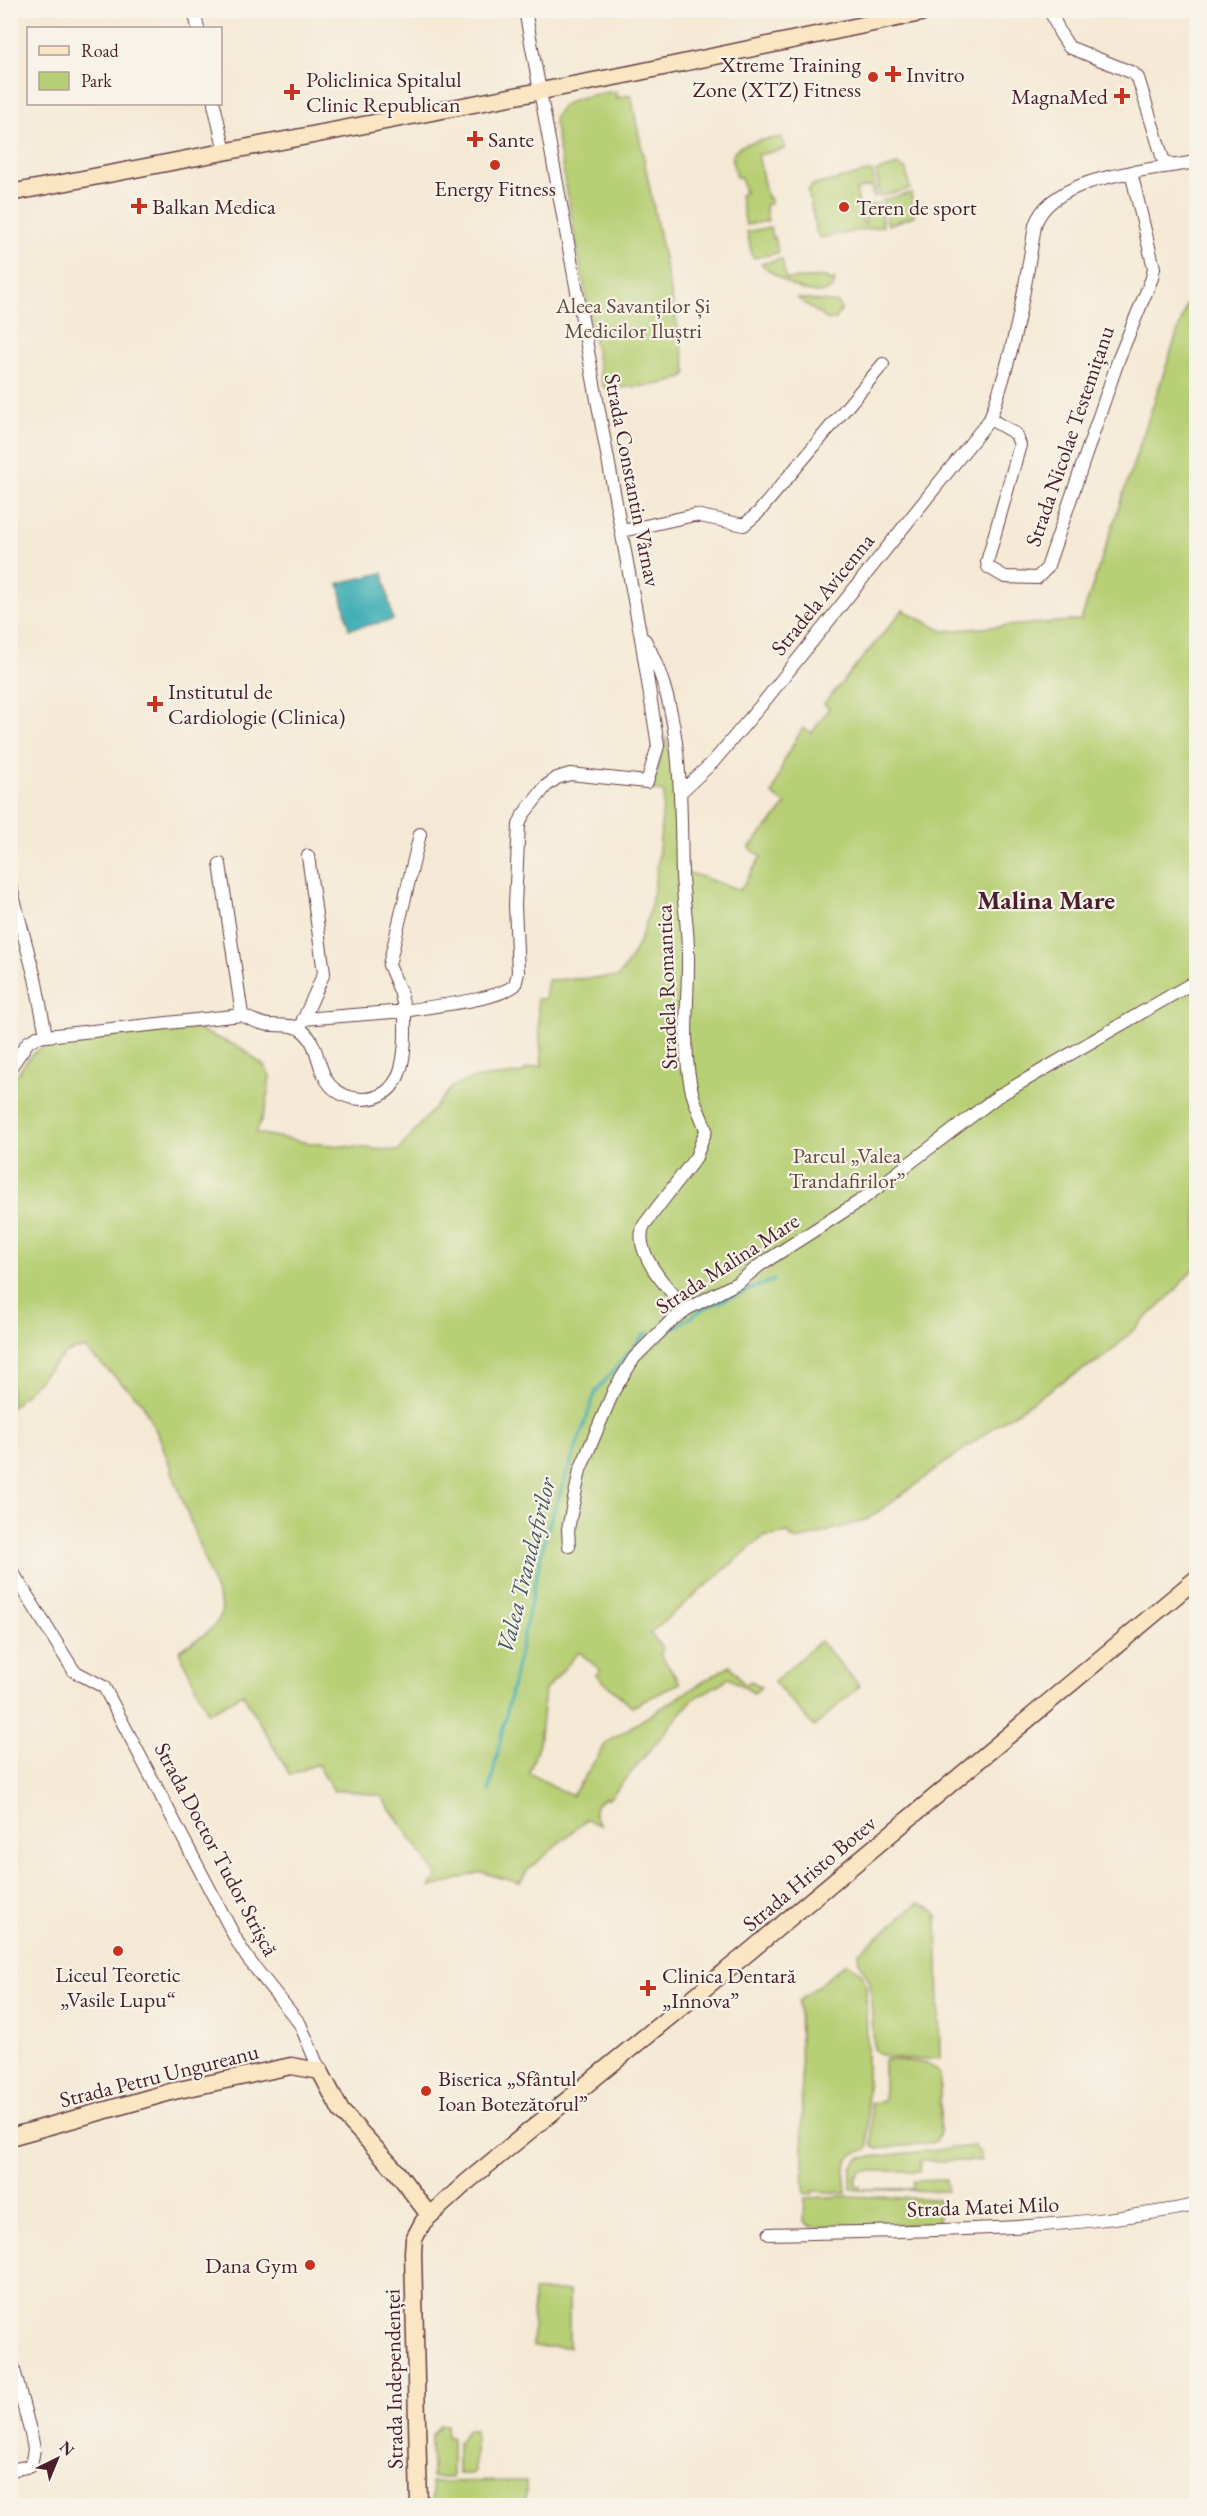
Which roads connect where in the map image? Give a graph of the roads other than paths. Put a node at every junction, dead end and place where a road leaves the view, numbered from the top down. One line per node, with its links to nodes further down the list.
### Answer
1 (194, 10): 5 (street)
2 (525, 10): 6 (street, Strada Constantin Vârnav)
3 (935, 10): 6 (main road)
4 (1050, 10): 10 (street)
5 (198, 27)
6 (539, 91): 8 (main road); 15 (street, Strada Constantin Vârnav)
7 (214, 105): 8 (street)
8 (225, 152): 12 (main road)
9 (1197, 162): 10 (street)
10 (1171, 166): 11 (street)
11 (1131, 172): 14 (street); 14 (street, Strada Nicolae Testemițanu)
12 (10, 193)
13 (883, 364): 15 (street)
14 (990, 419): 17 (street, Stradela Avicenna)
15 (622, 531): 16 (street, Strada Constantin Vârnav)
16 (640, 631): 17 (street, Stradela Romantica); 23 (street, Strada Constantin Vârnav)
17 (682, 791): 28 (street, Stradela Romantica)
18 (420, 834): 23 (street)
19 (308, 856): 25 (street)
20 (220, 864): 24 (street)
21 (10, 884): 26 (street)
22 (1197, 981): 28 (street, Strada Malina Mare)
23 (405, 1011): 25 (street); 25 (street)
24 (242, 1015): 25 (street); 26 (street)
25 (302, 1024)
26 (46, 1035): 27 (street)
27 (10, 1068)
28 (687, 1309): 29 (street, Strada Malina Mare)
29 (569, 1546)
30 (10, 1568): 32 (street, Strada Doctor Tudor Strișcă)
31 (1197, 1580): 35 (main road, Strada Hristo Botev)
32 (320, 2071): 33 (main road, Strada Petru Ungureanu); 35 (main road, Strada Doctor Tudor Strișcă)
33 (10, 2137)
34 (1197, 2205): 36 (street, Strada Matei Milo)
35 (429, 2215): 39 (main road, Strada Independenței)
36 (769, 2234)
37 (10, 2355): 38 (street)
38 (10, 2470)
39 (419, 2505)

